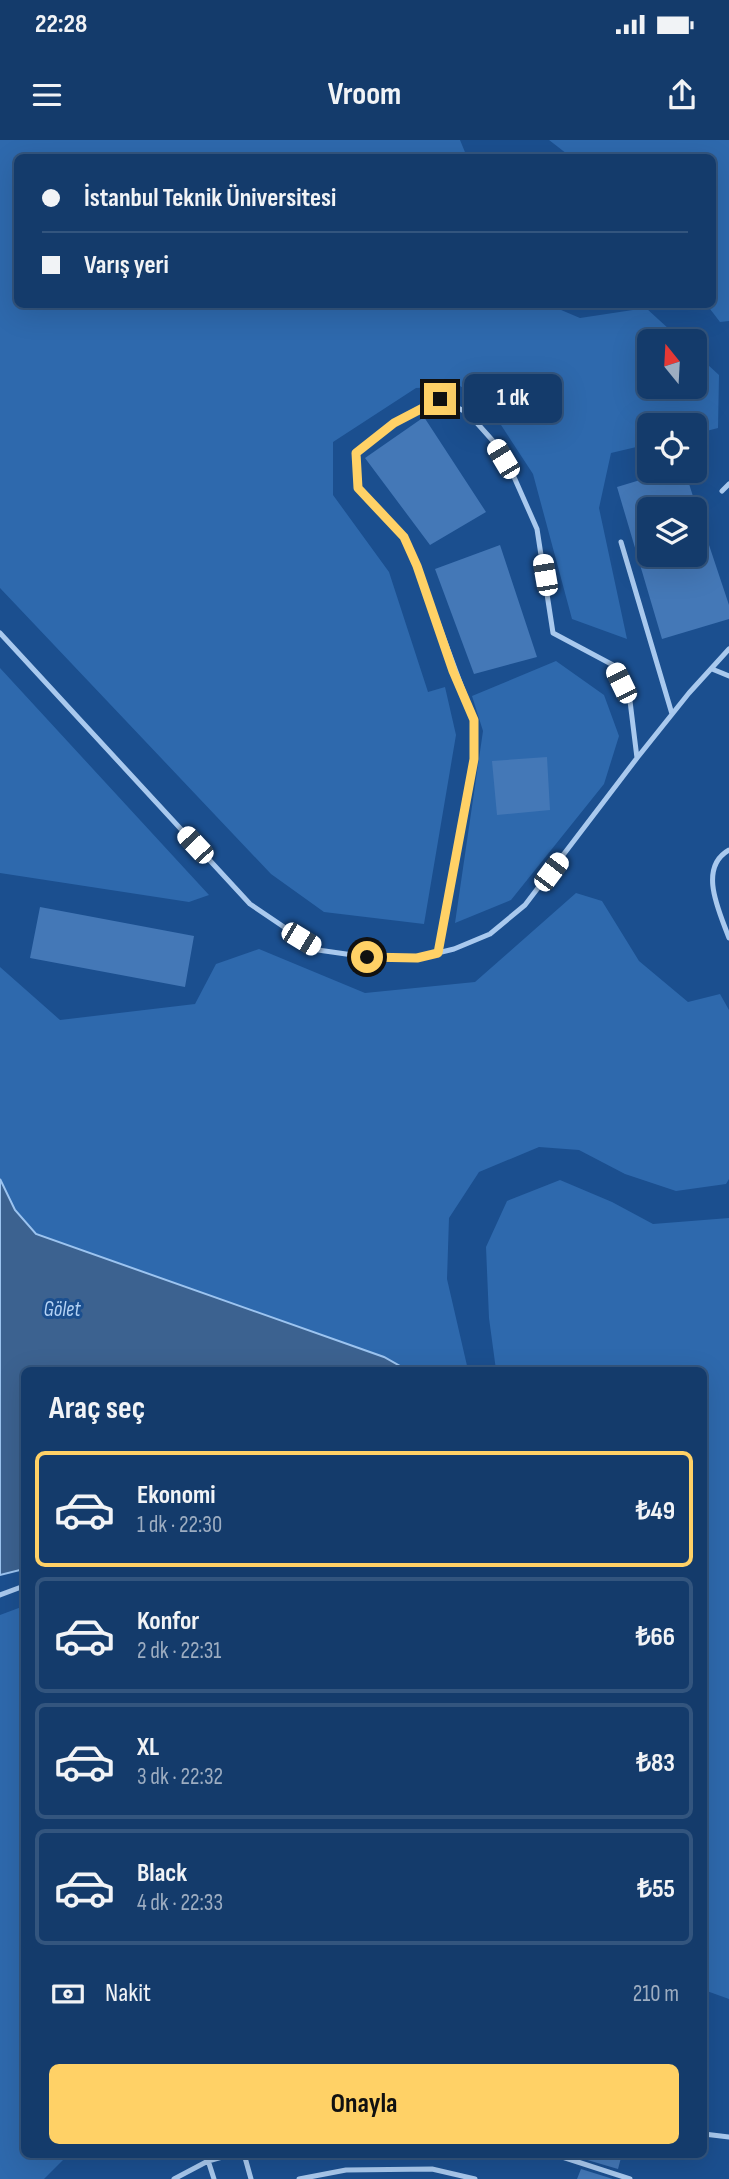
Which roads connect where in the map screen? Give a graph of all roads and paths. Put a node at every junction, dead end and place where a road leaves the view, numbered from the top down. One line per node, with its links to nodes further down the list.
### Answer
1 (729, 484): 2 (lane)
2 (722, 491)
3 (621, 542): 8 (lane)
4 (0, 633): 12 (lane)
5 (729, 649): 6 (lane)
6 (712, 669): 7 (lane); 8 (lane)
7 (729, 676)
8 (672, 714): 9 (lane)
9 (637, 758): 12 (lane); 12 (lane)
10 (729, 850): 11 (lane)
11 (729, 938)
12 (438, 953)
13 (21, 1587): 14 (lane)
14 (0, 1595)
15 (707, 2134): 16 (lane)
16 (729, 2137)
17 (207, 2158): 20 (lane); 21 (lane)
18 (245, 2158): 22 (lane)
19 (565, 2158): 25 (lane)
20 (174, 2179)
21 (214, 2179)
22 (251, 2179)
23 (299, 2179): 24 (lane)
24 (475, 2179)
25 (630, 2179)

